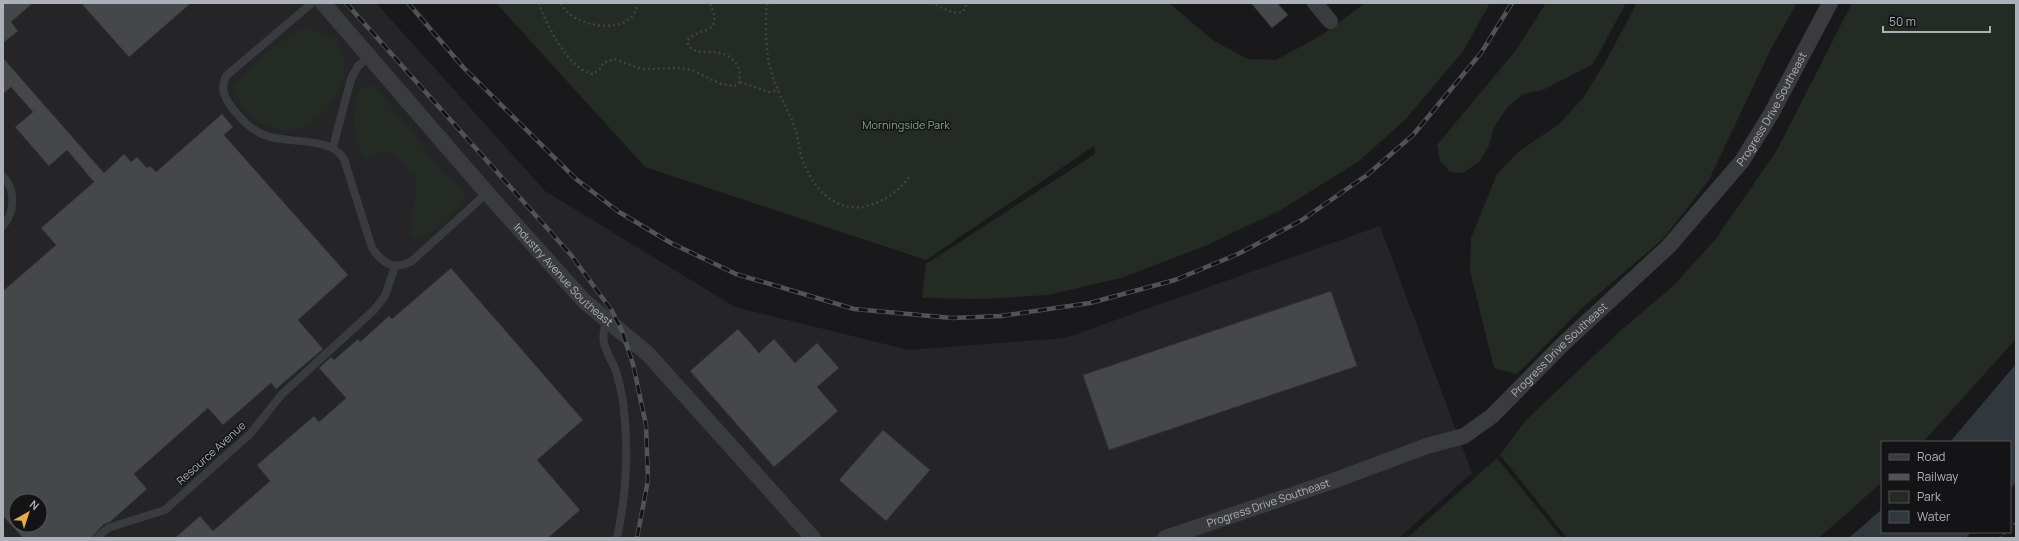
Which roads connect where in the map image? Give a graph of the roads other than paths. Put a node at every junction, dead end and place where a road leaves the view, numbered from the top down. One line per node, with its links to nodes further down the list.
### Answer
1 (312, 3): 7 (lane)
2 (323, 3): 6 (street, Industry Avenue Southeast)
3 (1315, 3): 5 (street)
4 (1830, 3): 16 (street, Progress Drive Southeast)
5 (1330, 22)
6 (369, 57): 7 (lane); 9 (street, Industry Avenue Southeast)
7 (333, 147): 11 (lane)
8 (3, 176): 10 (lane)
9 (487, 193): 11 (lane); 12 (street, Industry Avenue Southeast)
10 (3, 226)
11 (395, 266): 13 (lane, Resource Avenue)
12 (606, 319): 14 (lane); 15 (street, Industry Avenue Southeast)
13 (97, 538)
14 (617, 538)
15 (814, 538)
16 (1165, 538)

